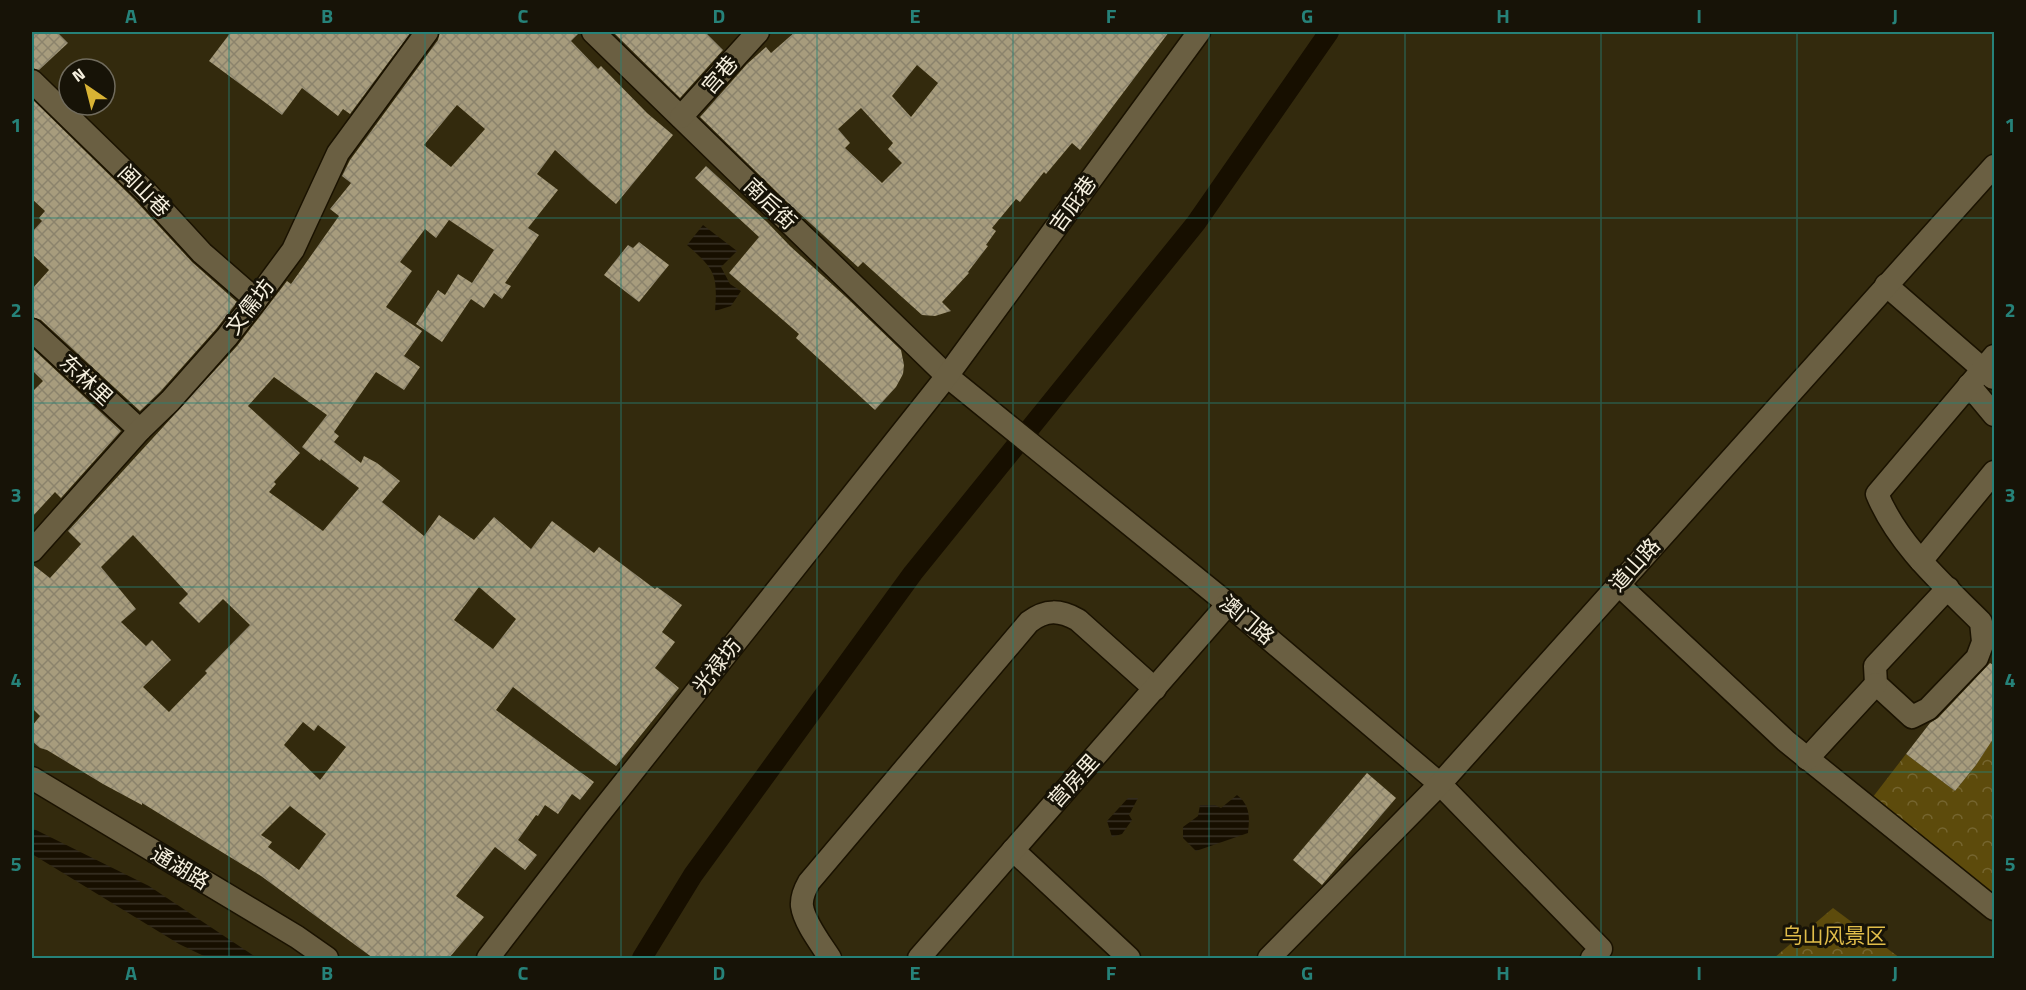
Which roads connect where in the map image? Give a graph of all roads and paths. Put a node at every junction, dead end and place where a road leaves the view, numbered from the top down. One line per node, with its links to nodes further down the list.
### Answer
1 (427, 32): 9 (street, 文儒坊)
2 (593, 32): 6 (street, 南后街)
3 (758, 32): 6 (street, 宫巷)
4 (1198, 32): 12 (street, 吉庇巷)
5 (32, 81): 9 (street, 闽山巷)
6 (681, 117): 12 (street, 南后街)
7 (1995, 166): 8 (street, 道山路)
8 (1886, 285): 11 (street); 18 (street, 道山路)
9 (256, 300): 14 (street, 文儒坊)
10 (32, 330): 14 (street, 东林里)
11 (1985, 372): 13 (street); 17 (street)
12 (947, 376): 20 (street, 澳门路); 29 (street, 光禄坊)
13 (1995, 415)
14 (140, 430): 16 (street, 文儒坊)
15 (1995, 472): 17 (street)
16 (32, 551)
17 (1921, 561): 19 (street)
18 (1618, 584): 23 (street); 25 (street, 道山路)
19 (1948, 588): 21 (street); 21 (street)
20 (1228, 604): 22 (street, 营房里); 25 (street, 澳门路)
21 (1876, 684): 23 (street)
22 (1155, 689): 26 (street, 营房里); 30 (street)
23 (1808, 759): 27 (street)
24 (32, 778): 28 (street, 通湖路)
25 (1440, 784): 33 (street, 道山路); 34 (street, 澳门路)
26 (1012, 850): 31 (street, 营房里); 32 (street)
27 (1995, 909)
28 (327, 958)
29 (488, 958)
30 (830, 958)
31 (919, 958)
32 (1129, 958)
33 (1269, 958)
34 (1592, 958)

